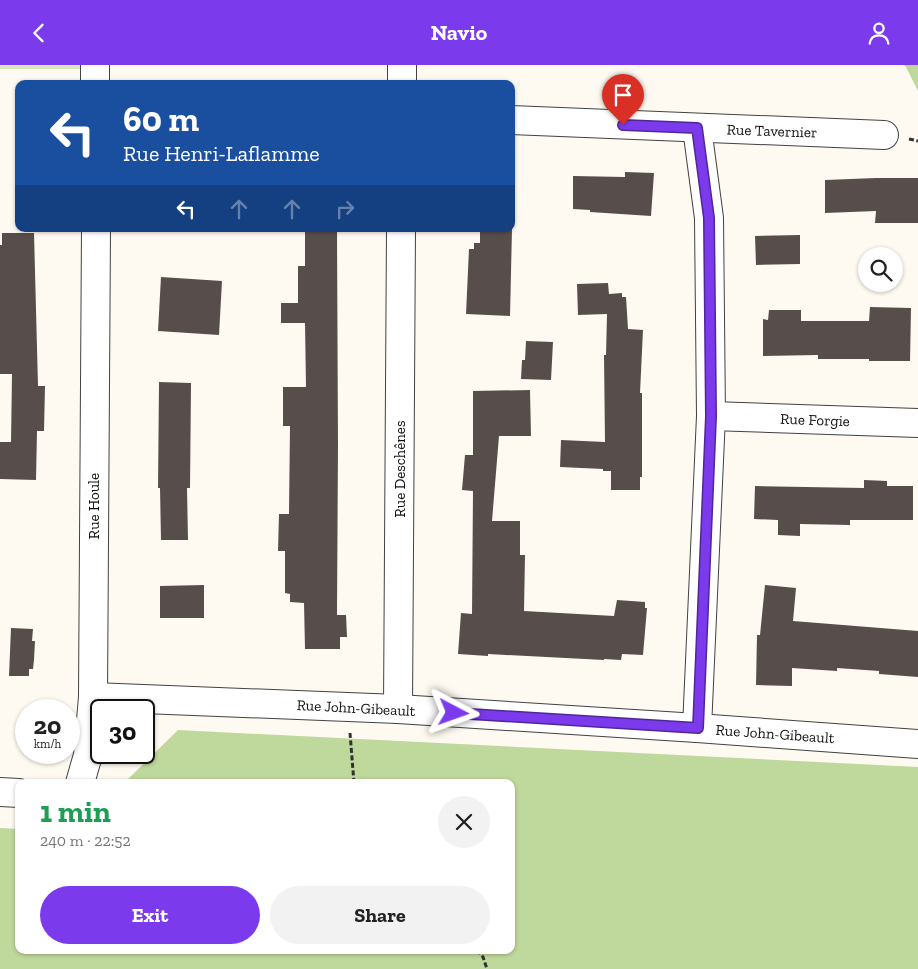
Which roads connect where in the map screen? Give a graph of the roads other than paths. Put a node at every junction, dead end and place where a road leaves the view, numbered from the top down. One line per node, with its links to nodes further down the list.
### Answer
1 (95, 65): 3 (street)
2 (402, 65): 4 (street)
3 (95, 80)
4 (402, 80)
5 (515, 120): 6 (street, Rue Tavernier)
6 (697, 128): 7 (street, Rue Tavernier); 10 (street)
7 (884, 135)
8 (96, 232): 12 (street, Rue Houle)
9 (401, 232): 13 (street, Rue Deschênes)
10 (711, 416): 11 (street, Rue Forgie); 14 (street)
11 (918, 423)
12 (93, 697): 13 (street, Rue John-Gibeault); 16 (street, Rue Houle)
13 (398, 709): 14 (street, Rue John-Gibeault)
14 (698, 728): 15 (street, Rue John-Gibeault)
15 (918, 744)
16 (81, 779)
17 (0, 792): 18 (street)
18 (15, 793)

